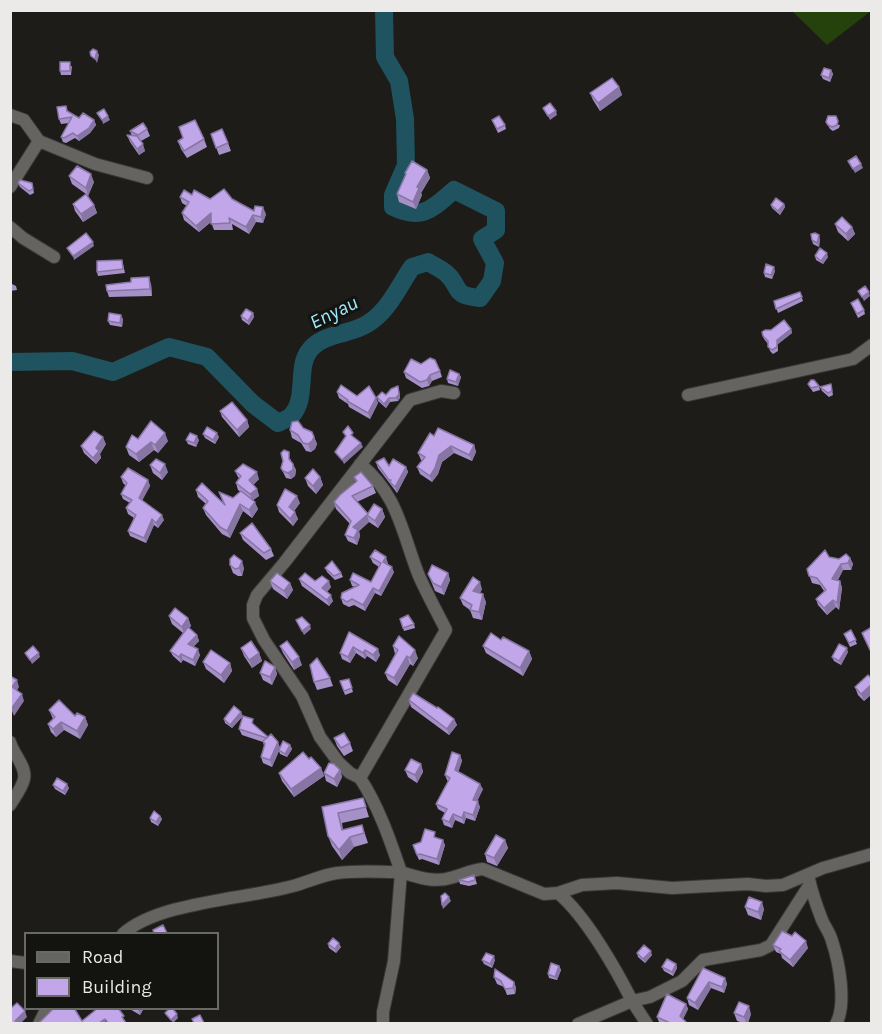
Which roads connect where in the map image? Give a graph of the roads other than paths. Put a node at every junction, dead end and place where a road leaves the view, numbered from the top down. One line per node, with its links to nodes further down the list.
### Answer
1 (10, 115): 2 (street)
2 (39, 141): 3 (street); 4 (street)
3 (147, 178)
4 (10, 187)
5 (10, 227): 6 (street)
6 (54, 257)
7 (872, 345): 9 (street)
8 (454, 393): 10 (street)
9 (688, 395)
10 (360, 464): 12 (street); 12 (street)
11 (10, 742): 13 (street)
12 (360, 778): 15 (street)
13 (10, 805)
14 (872, 854): 16 (street)
15 (401, 872): 17 (street); 18 (street); 20 (street)
16 (809, 880): 17 (street); 19 (street); 23 (street)
17 (558, 893): 19 (street)
18 (124, 932)
19 (632, 1000): 21 (street); 22 (street)
20 (383, 1023)
21 (578, 1023)
22 (647, 1023)
23 (836, 1023)

